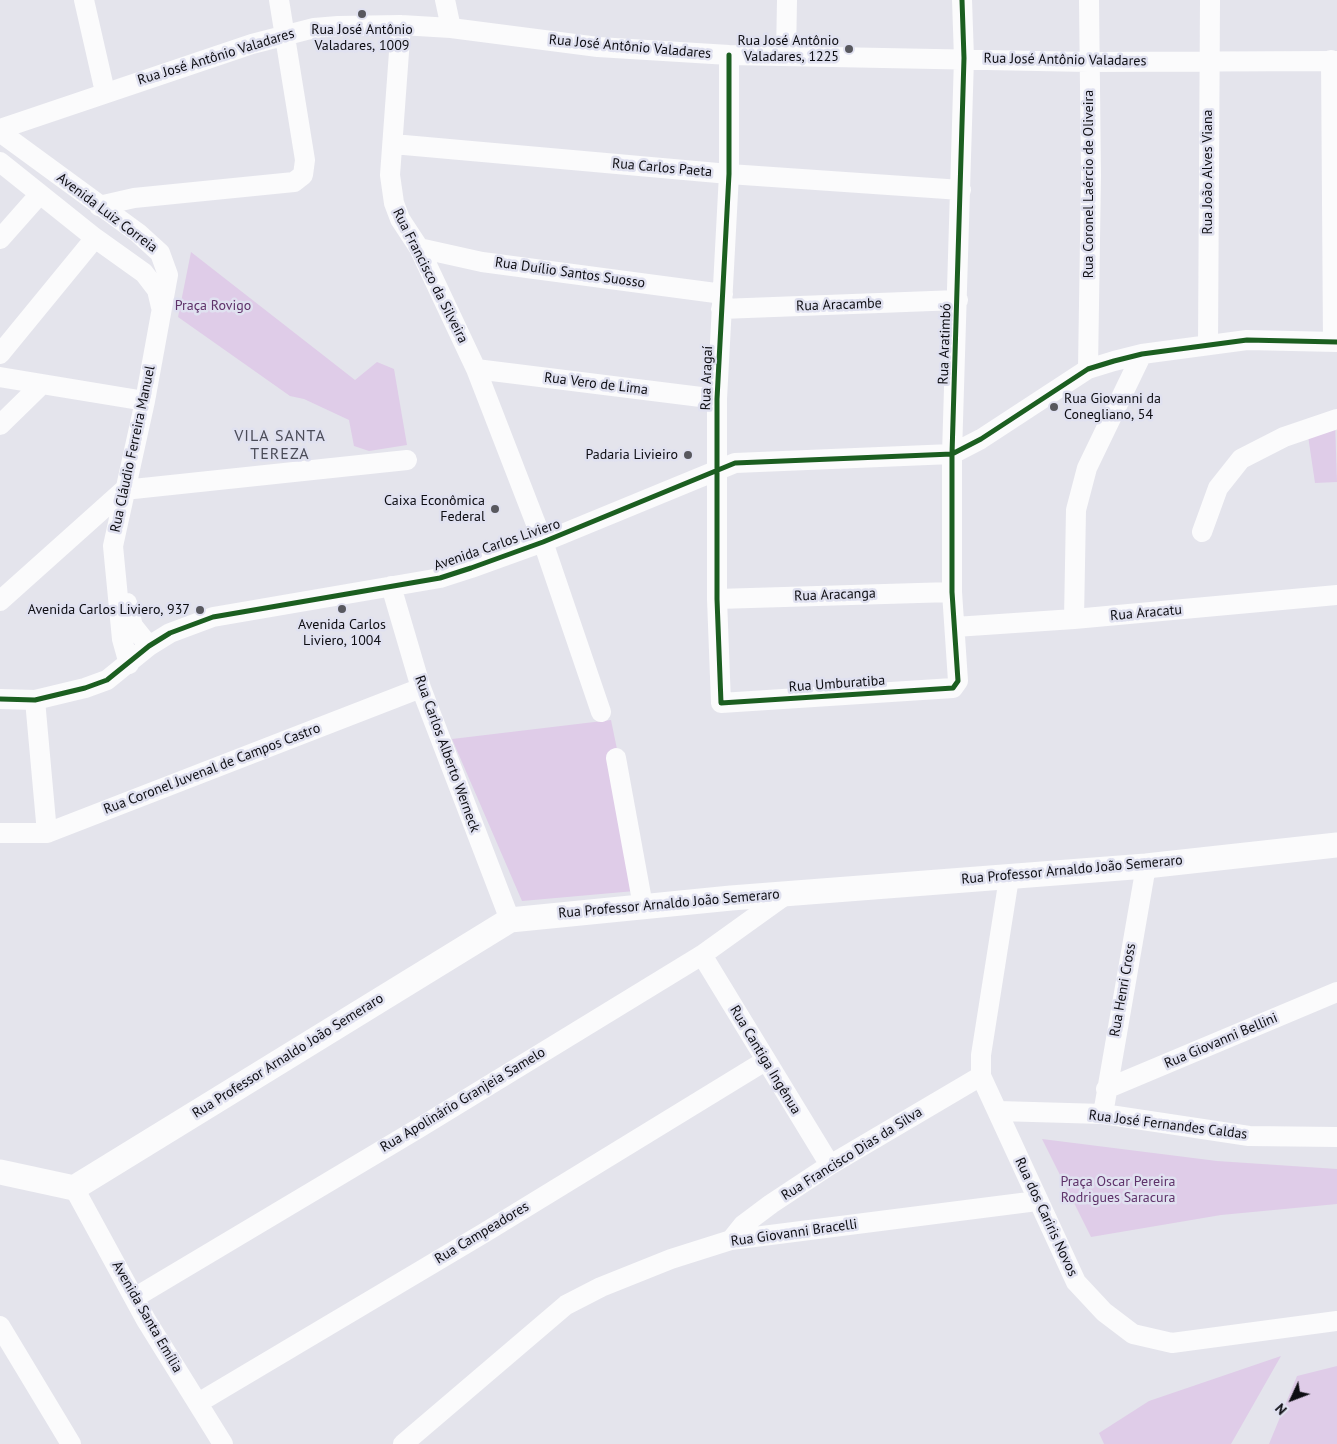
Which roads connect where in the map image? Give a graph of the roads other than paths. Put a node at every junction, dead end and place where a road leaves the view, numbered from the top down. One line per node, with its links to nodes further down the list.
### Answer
1 (84, 0): 17 (street)
2 (279, 0): 10 (street)
3 (445, 0): 9 (street)
4 (787, 0): 12 (street)
5 (962, 0): 13 (street, Rua Aratimbó)
6 (1089, 0): 16 (street, Rua Coronel Laércio de Oliveira)
7 (1210, 0): 14 (street, Rua João Alves Viana)
8 (401, 25): 9 (street, Rua José Antônio Valadares); 10 (street, Rua José Antônio Valadares); 19 (street, Rua Francisco da Silveira)
9 (451, 28): 11 (street, Rua José Antônio Valadares)
10 (286, 34): 17 (street, Rua José Antônio Valadares); 24 (street)
11 (729, 55): 12 (street, Rua José Antônio Valadares); 21 (street, Rua Aragaí)
12 (786, 56): 13 (street, Rua José Antônio Valadares)
13 (964, 58): 16 (street, Rua José Antônio Valadares); 22 (street, Rua Aratimbó)
14 (1208, 60): 15 (street, Rua José Antônio Valadares); 16 (street, Rua José Antônio Valadares); 32 (street, Rua João Alves Viana)
15 (1334, 60): 31 (street)
16 (1089, 62): 36 (street, Rua Coronel Laércio de Oliveira)
17 (106, 92): 18 (street, Rua José Antônio Valadares)
18 (0, 130): 24 (street, Avenida Luiz Correia)
19 (393, 144): 21 (street, Rua Carlos Paeta); 27 (street, Rua Francisco da Silveira)
20 (0, 162): 23 (street, Avenida Luiz Correia)
21 (729, 174): 22 (street, Rua Carlos Paeta); 29 (street, Rua Aragaí)
22 (961, 190): 28 (street, Rua Aratimbó)
23 (39, 195): 25 (street); 26 (street, Avenida Luiz Correia)
24 (99, 206): 30 (street, Avenida Luiz Correia)
25 (0, 238)
26 (95, 238): 30 (street, Avenida Luiz Correia); 33 (street)
27 (419, 248): 29 (street, Rua Duílio Santos Suosso); 35 (street, Rua Francisco da Silveira)
28 (958, 300): 29 (street, Rua Aracambe); 43 (street, Rua Aratimbó)
29 (722, 301): 39 (street, Rua Aragaí)
30 (161, 307): 40 (street, Rua Cláudio Ferreira Manuel)
31 (1335, 342): 32 (street)
32 (1208, 345): 34 (street)
33 (0, 354)
34 (1142, 354): 36 (street); 55 (street)
35 (476, 368): 39 (street, Rua Vero de Lima); 48 (street, Rua Francisco da Silveira)
36 (1088, 369): 43 (street)
37 (0, 377): 38 (street)
38 (42, 384): 40 (street); 42 (street)
39 (717, 399): 45 (street, Rua Aragaí)
40 (145, 402): 46 (street, Rua Cláudio Ferreira Manuel)
41 (1337, 419): 47 (street)
42 (0, 425)
43 (952, 454): 45 (street, Avenida Carlos Liviero); 51 (street, Rua Aratimbó)
44 (407, 460): 46 (street)
45 (717, 470): 48 (street, Avenida Carlos Liviero); 53 (street, Rua Aragaí)
46 (124, 490): 50 (street, Rua Cláudio Ferreira Manuel); 54 (street)
47 (1202, 532)
48 (543, 542): 49 (street, Avenida Carlos Liviero); 64 (street, Rua Francisco da Silveira)
49 (391, 586): 57 (street, Avenida Carlos Liviero); 59 (street, Rua Carlos Alberto Werneck)
50 (119, 591): 57 (street, Rua Cláudio Ferreira Manuel); 58 (street, Rua Cláudio Ferreira Manuel)
51 (952, 592): 53 (street, Rua Aracanga); 56 (street, Rua Aratimbó)
52 (1337, 595): 55 (street, Rua Aracatu)
53 (718, 599): 63 (street, Rua Aragaí)
54 (0, 601)
55 (1074, 619): 56 (street, Rua Aracatu)
56 (955, 627): 60 (street, Rua Aratimbó)
57 (149, 646): 58 (street, Avenida Carlos Liviero)
58 (130, 664): 62 (street, Avenida Carlos Liviero)
59 (421, 688): 66 (street, Rua Coronel Juvenal de Campos Castro); 73 (street, Rua Carlos Alberto Werneck)
60 (953, 688): 63 (street, Rua Umburatiba)
61 (0, 699): 62 (street, Avenida Carlos Liviero)
62 (35, 700): 66 (street)
63 (721, 703)
64 (601, 712)
65 (616, 758): 72 (street)
66 (46, 832): 67 (street, Rua Coronel Juvenal de Campos Castro)
67 (0, 833)
68 (1337, 845): 69 (main road, Rua Professor Arnaldo João Semeraro)
69 (1146, 866): 70 (main road, Rua Professor Arnaldo João Semeraro); 78 (street, Rua Henri Cross)
70 (1009, 878): 71 (main road, Rua Professor Arnaldo João Semeraro); 77 (street, Rua dos Cariris Novos)
71 (787, 894): 72 (main road, Rua Professor Arnaldo João Semeraro); 74 (street, Rua Apolinário Granjeia Samelo)
72 (643, 906): 73 (main road, Rua Professor Arnaldo João Semeraro)
73 (510, 920): 84 (main road, Rua Professor Arnaldo João Semeraro)
74 (702, 955): 76 (street, Rua Cantiga Ingênua); 87 (street, Rua Apolinário Granjeia Samelo)
75 (1337, 992): 78 (street, Rua Giovanni Bellini)
76 (765, 1061): 82 (street, Rua Cantiga Ingênua); 90 (street, Rua Campeadores)
77 (981, 1076): 79 (street, Rua dos Cariris Novos); 82 (street, Rua Francisco Dias da Silva)
78 (1106, 1089): 80 (street, Rua Henri Cross)
79 (998, 1111): 80 (street, Rua José Fernandes Caldas); 85 (street, Rua dos Cariris Novos)
80 (1103, 1114): 81 (street, Rua José Fernandes Caldas)
81 (1337, 1137)
82 (830, 1165): 86 (street, Rua Francisco Dias da Silva)
83 (0, 1172): 84 (main road)
84 (74, 1188): 87 (street, Avenida Santa Emília)
85 (1037, 1201): 86 (street, Rua Giovanni Bracelli); 88 (street, Rua dos Cariris Novos)
86 (731, 1240): 93 (street, Rua Giovanni Bracelli)
87 (134, 1298): 90 (street, Avenida Santa Emília)
88 (1337, 1321)
89 (0, 1326): 91 (street)
90 (198, 1403): 92 (street, Avenida Santa Emília)
91 (71, 1444)
92 (223, 1444)
93 (403, 1444)

